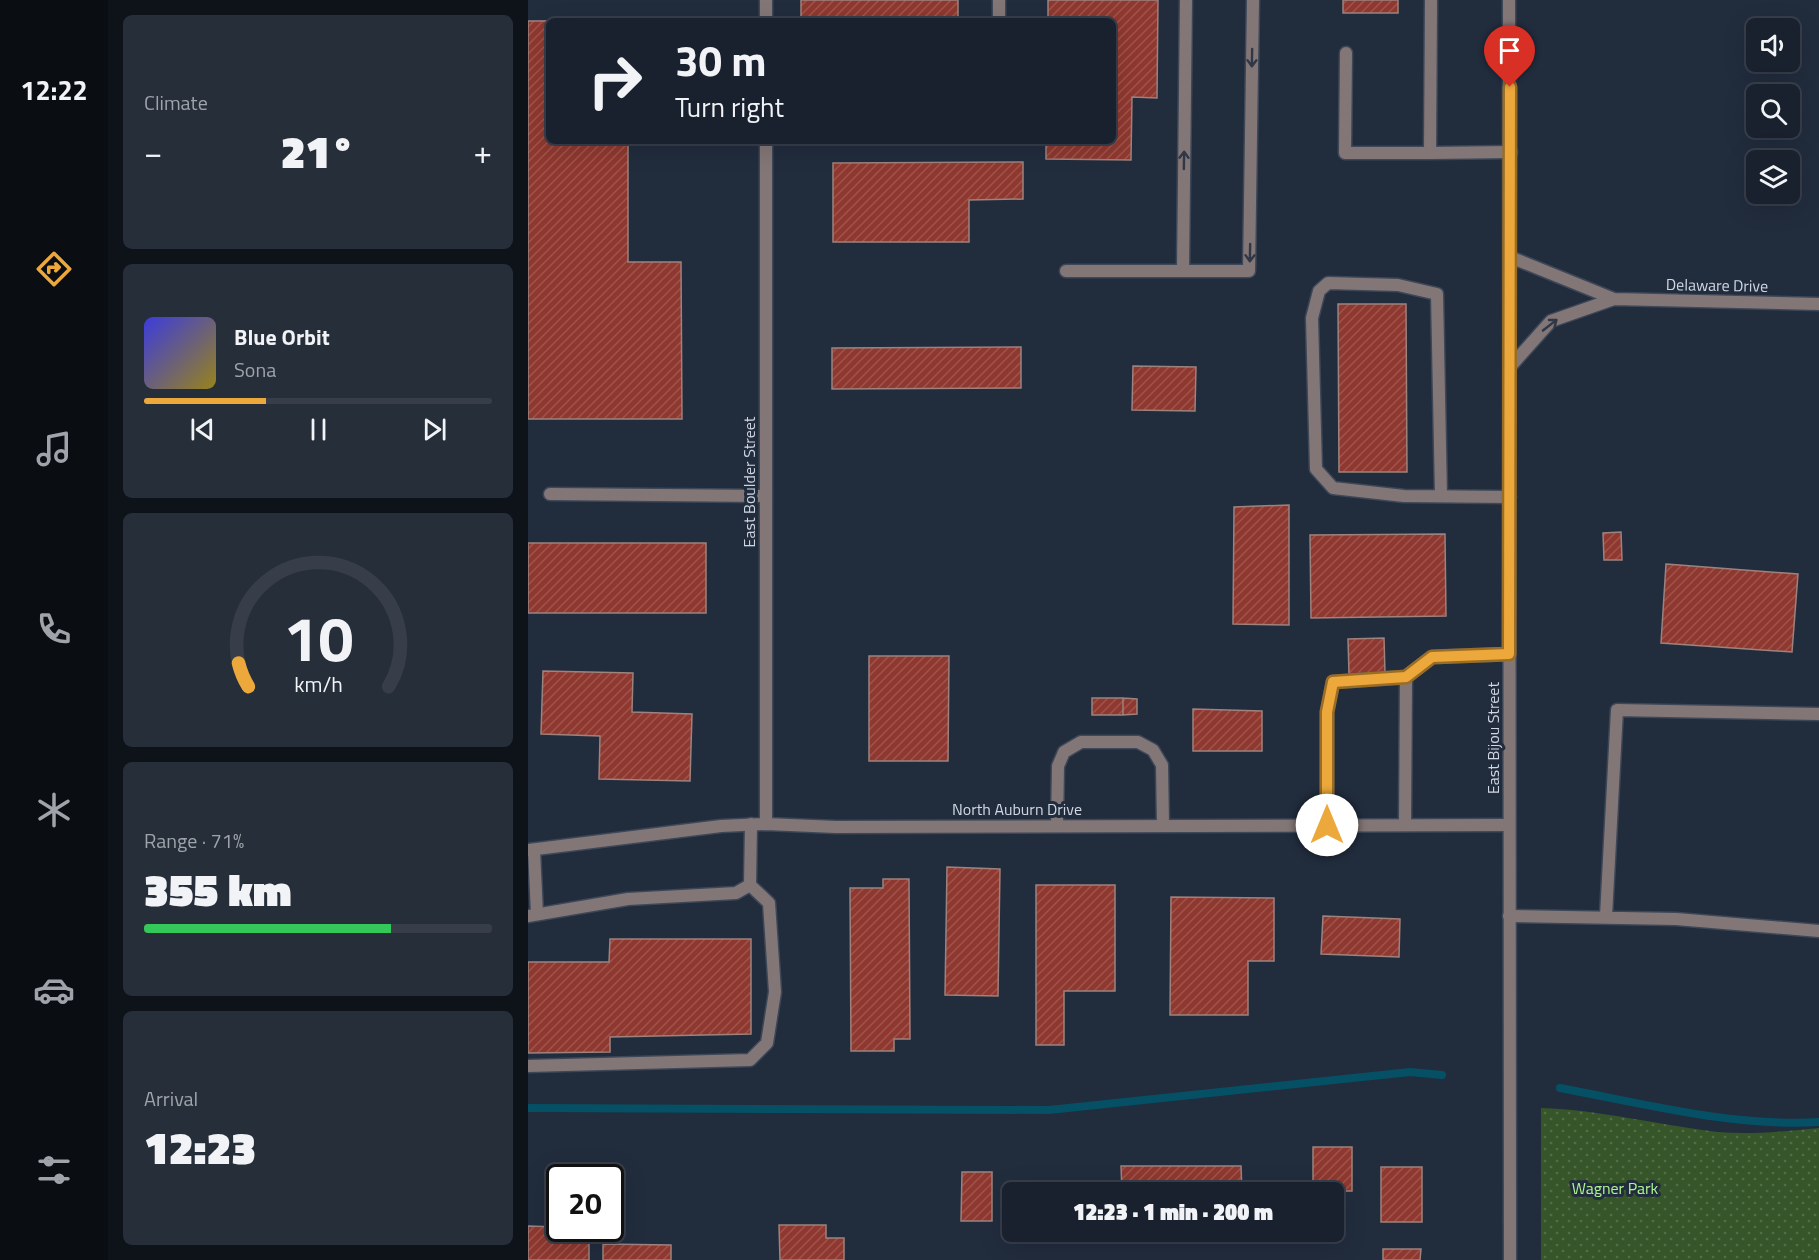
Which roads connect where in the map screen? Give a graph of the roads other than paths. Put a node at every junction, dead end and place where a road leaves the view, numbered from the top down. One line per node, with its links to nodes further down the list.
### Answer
1 (766, 0): 7 (street)
2 (999, 0): 8 (street)
3 (1186, 0): 15 (street, one-way to 3)
4 (1253, 0): 15 (street, one-way to 15)
5 (1431, 0): 12 (street)
6 (1509, 0): 11 (street, East Bijou Street)
7 (766, 18)
8 (999, 18)
9 (1346, 53): 12 (street)
10 (766, 144): 20 (street, East Boulder Street)
11 (1511, 152): 12 (street); 13 (street, East Bijou Street)
12 (1430, 153)
13 (1510, 256): 16 (street, Delaware Drive); 18 (street, East Bijou Street)
14 (1066, 271): 15 (street)
15 (1183, 271)
16 (1614, 299): 17 (street, Delaware Drive); 18 (street, Delaware Drive, one-way to 16)
17 (1819, 304)
18 (1510, 367): 22 (street, East Bijou Street)
19 (550, 494): 20 (street)
20 (766, 496): 27 (street, East Boulder Street)
21 (1441, 496): 21 (street); 22 (street)
22 (1510, 497): 23 (street, East Bijou Street)
23 (1509, 654): 24 (street); 32 (street, East Bijou Street)
24 (1406, 677): 30 (street); 31 (street)
25 (1819, 714): 37 (street)
26 (751, 824): 27 (street, North Auburn Drive); 33 (street, North Auburn Drive); 34 (street)
27 (766, 824): 28 (street, North Auburn Drive)
28 (1057, 825): 29 (street, North Auburn Drive); 29 (street)
29 (1163, 825): 30 (street, North Auburn Drive)
30 (1327, 825): 31 (street, North Auburn Drive)
31 (1405, 825): 32 (street, North Auburn Drive)
32 (1509, 825): 36 (street, East Bijou Street)
33 (531, 850): 35 (street)
34 (750, 885): 35 (street); 39 (street)
35 (532, 915)
36 (1509, 916): 37 (street); 40 (street, East Bijou Street)
37 (1606, 916): 38 (street)
38 (1819, 931)
39 (528, 1066)
40 (1510, 1260)

